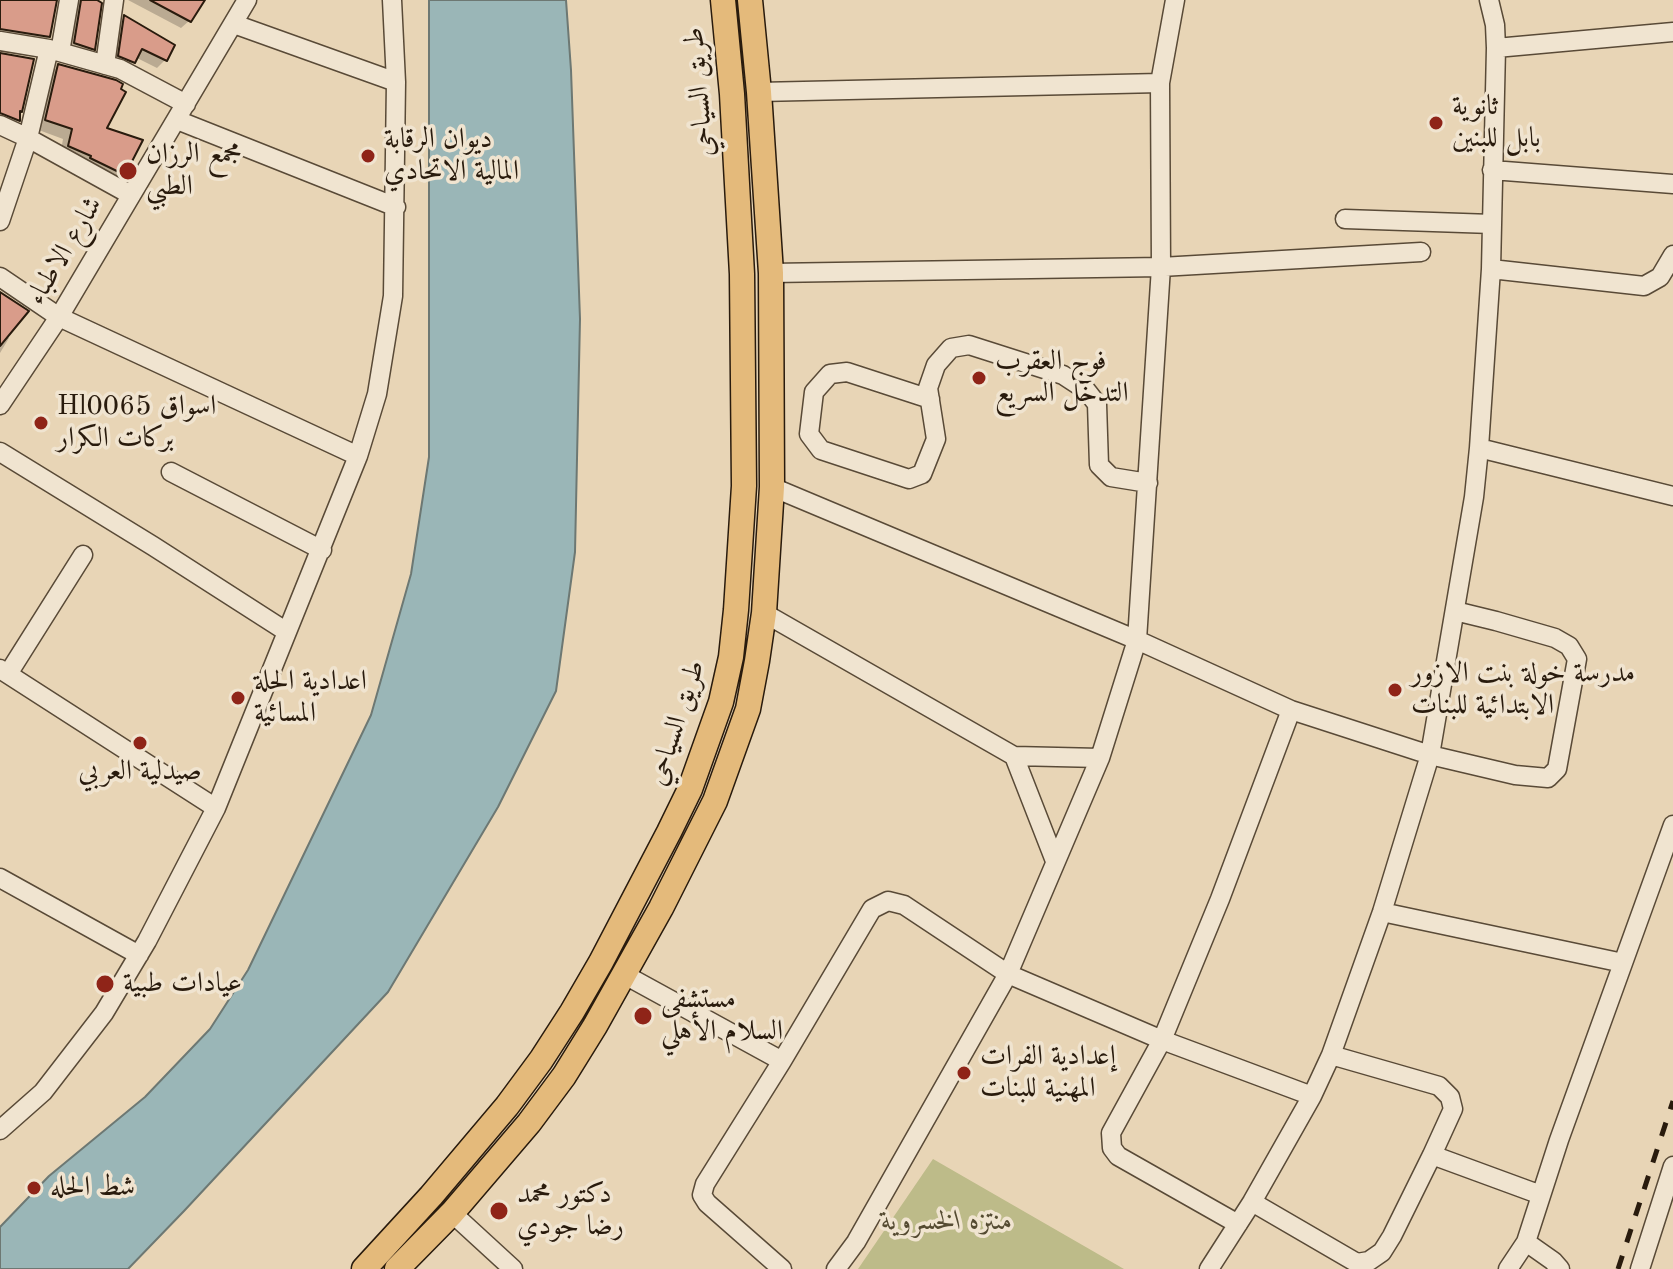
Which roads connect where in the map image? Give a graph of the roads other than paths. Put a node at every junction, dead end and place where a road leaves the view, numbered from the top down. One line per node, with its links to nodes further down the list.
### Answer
1 (69, 0): 13 (street)
2 (114, 0): 14 (street)
3 (247, 0): 9 (street, شارع الاطباء)
4 (392, 0): 15 (street)
5 (723, 0): 24 (main road, طريق السياحي)
6 (750, 0): 17 (main road, طريق السياحي)
7 (1175, 0): 16 (street)
8 (1489, 0): 12 (street)
9 (234, 24): 15 (street); 18 (street, شارع الاطباء)
10 (1673, 32): 12 (street)
11 (0, 41): 13 (street)
12 (1496, 48): 21 (street)
13 (54, 50): 14 (street); 20 (street)
14 (105, 65): 18 (street)
15 (396, 82): 26 (street)
16 (1160, 83): 17 (street); 32 (street)
17 (759, 92): 25 (main road, طريق السياحي)
18 (181, 112): 23 (street, شارع الاطباء); 26 (street)
19 (0, 125): 20 (street)
20 (28, 138): 23 (street); 28 (street)
21 (1492, 170): 22 (street); 29 (street)
22 (1673, 184)
23 (131, 195): 36 (street, شارع الاطباء)
24 (738, 198): 25 (main road); 37 (main road, طريق السياحي)
25 (766, 201): 34 (main road, طريق السياحي)
26 (396, 207): 43 (street)
27 (1345, 219): 29 (street)
28 (0, 221)
29 (1492, 224): 33 (street)
30 (1421, 252): 32 (street)
31 (1673, 255): 33 (street)
32 (1161, 267): 34 (street); 45 (street)
33 (1491, 269): 41 (street)
34 (771, 273): 38 (main road, طريق السياحي)
35 (0, 277): 36 (street)
36 (59, 317): 40 (street, شارع الاطباء); 43 (street)
37 (742, 317): 38 (main road); 56 (main road, طريق السياحي)
38 (771, 317): 46 (main road, طريق السياحي)
39 (930, 399): 39 (street); 45 (street)
40 (0, 405)
41 (1479, 448): 47 (street); 50 (street)
42 (0, 452): 52 (street)
43 (358, 456): 48 (street)
44 (171, 472): 48 (street)
45 (1148, 483): 53 (street)
46 (772, 487): 51 (main road, طريق السياحي); 53 (street)
47 (1673, 496)
48 (322, 550): 52 (street)
49 (83, 555): 54 (street)
50 (1455, 611): 58 (street); 58 (street)
51 (764, 613): 57 (main road, طريق السياحي); 59 (street)
52 (287, 632): 63 (street)
53 (1137, 640): 55 (street); 61 (street)
54 (4, 671): 63 (street)
55 (1291, 710): 58 (street); 72 (street)
56 (714, 722): 57 (main road); 60 (main road, طريق السياحي)
57 (741, 731): 62 (main road, طريق السياحي)
58 (1430, 755): 67 (street)
59 (1014, 756): 61 (street); 65 (street)
60 (702, 757): 62 (main road); 85 (main road, طريق السياحي)
61 (1100, 758): 65 (street)
62 (727, 768): 71 (main road, طريق السياحي)
63 (216, 808): 68 (street)
64 (1673, 825): 69 (street)
65 (1055, 861): 70 (street)
66 (0, 878): 68 (street)
67 (1382, 912): 69 (street); 73 (street)
68 (139, 955): 76 (street)
69 (1623, 963): 79 (street)
70 (1008, 974): 72 (street); 74 (street); 89 (street)
71 (625, 975): 74 (street); 81 (main road, طريق السياحي)
72 (1162, 1040): 75 (street); 83 (street)
73 (1331, 1055): 75 (street); 77 (street)
74 (782, 1061): 88 (street)
75 (1312, 1096): 80 (street)
76 (0, 1130)
77 (1432, 1155): 79 (street); 80 (street)
78 (1673, 1166): 82 (street)
79 (1541, 1195): 84 (street)
80 (1252, 1202): 83 (street)
81 (452, 1213): 86 (main road, طريق السياحي); 87 (street)
82 (1665, 1220): 93 (street)
83 (1238, 1224): 90 (street)
84 (1526, 1242): 91 (street); 92 (street)
85 (364, 1269)
86 (397, 1269)
87 (513, 1269)
88 (782, 1269)
89 (836, 1269)
90 (1209, 1269)
91 (1508, 1269)
92 (1560, 1269)
93 (1640, 1269)

